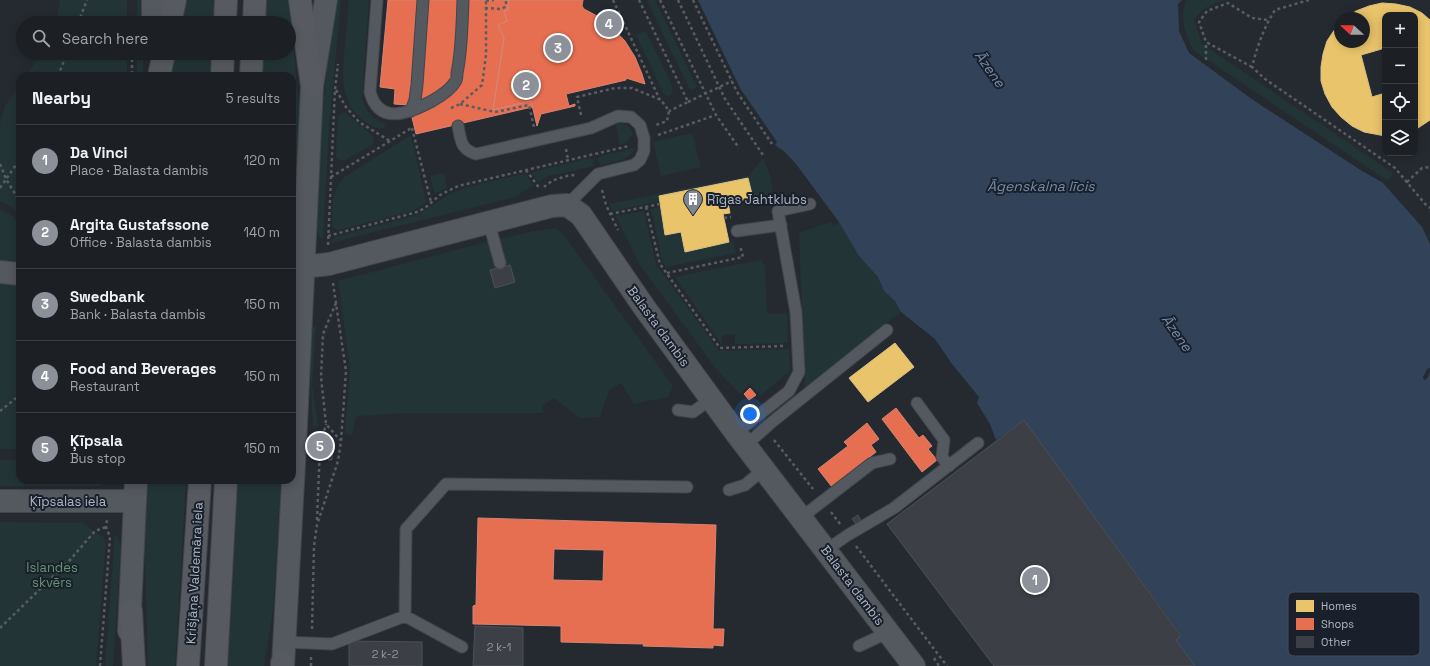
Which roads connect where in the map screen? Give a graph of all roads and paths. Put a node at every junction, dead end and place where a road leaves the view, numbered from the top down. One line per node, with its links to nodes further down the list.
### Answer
1 (87, 0): 21 (path)
2 (153, 0): 22 (street)
3 (175, 0): 23 (main road)
4 (226, 0): 24 (main road)
5 (255, 0): 25 (main road)
6 (300, 0): 44 (main road)
7 (326, 0): 44 (street)
8 (378, 0): 51 (lane)
9 (423, 0): 51 (lane)
10 (464, 0): 51 (lane)
11 (494, 0): 19 (path)
12 (506, 0): 20 (path)
13 (613, 0): 48 (path)
14 (639, 0): 49 (path)
15 (660, 0): 47 (path)
16 (678, 0): 45 (path)
17 (693, 0): 43 (path)
18 (1309, 0): 26 (path)
19 (486, 1)
20 (485, 8)
21 (81, 16)
22 (153, 16)
23 (172, 16)
24 (225, 16)
25 (254, 16)
26 (1268, 20): 27 (path); 36 (path)
27 (1206, 42): 35 (path); 36 (path)
28 (338, 59): 46 (path)
29 (64, 60): 37 (path)
30 (132, 60): 38 (path)
31 (154, 60): 39 (street)
32 (162, 60): 40 (main road)
33 (223, 60): 41 (main road)
34 (252, 60): 42 (main road)
35 (1206, 60)
36 (1252, 67): 65 (path)
37 (60, 72)
38 (132, 72)
39 (154, 72)
40 (160, 72)
41 (222, 72)
42 (251, 72)
43 (732, 81): 45 (path); 56 (path)
44 (312, 86): 82 (street)
45 (719, 87): 47 (path); 59 (path)
46 (336, 89): 55 (path); 63 (path)
47 (705, 94): 49 (path); 57 (path)
48 (661, 100)
49 (688, 102): 52 (path)
50 (460, 104): 53 (path)
51 (411, 110)
52 (668, 111)
53 (533, 121)
54 (458, 126): 71 (lane)
55 (390, 141): 63 (path); 68 (path)
56 (772, 144)
57 (738, 148)
58 (594, 154): 68 (path)
59 (763, 155)
60 (0, 164): 64 (path)
61 (16, 165): 64 (path)
62 (1430, 167): 65 (path)
63 (331, 177): 79 (path)
64 (6, 179): 66 (path); 67 (path)
65 (1407, 182): 73 (path)
66 (0, 188)
67 (16, 195)
68 (431, 202): 79 (path)
69 (660, 204): 72 (path)
70 (810, 204): 77 (lane)
71 (567, 205): 76 (street); 90 (street, Balasta dambis)
72 (646, 207): 74 (path); 84 (path)
73 (1430, 208)
74 (610, 214)
75 (724, 218): 78 (path)
76 (489, 223): 80 (lane); 81 (street)
77 (780, 225): 78 (lane); 88 (lane)
78 (738, 231): 84 (path)
79 (328, 236): 81 (path)
80 (500, 263)
81 (329, 264): 82 (street); 86 (path)
82 (303, 267): 92 (street)
83 (0, 272): 85 (street)
84 (667, 273): 88 (path)
85 (16, 274)
86 (336, 302): 95 (path); 97 (path)
87 (887, 330): 96 (lane)
88 (798, 346): 96 (lane)
89 (16, 398): 94 (path)
90 (711, 398): 93 (lane); 96 (street, Balasta dambis)
91 (917, 403): 100 (lane)
92 (296, 405)
93 (678, 410)
94 (0, 412)
95 (326, 424): 97 (path); 111 (path)
96 (741, 439): 101 (street, Balasta dambis)
97 (341, 441): 111 (path)
98 (978, 444): 100 (lane)
99 (890, 459): 110 (lane)
100 (949, 466): 113 (lane)
101 (764, 469): 107 (lane); 110 (street, Balasta dambis)
102 (200, 484): 126 (main road, Krišjāņa Valdemāra iela)
103 (226, 484): 127 (main road, Krišjāņa Valdemāra iela)
104 (292, 484): 118 (street)
105 (687, 487): 115 (lane)
106 (136, 490): 109 (street, Ķīpsalas iela); 114 (street)
107 (729, 490)
108 (0, 500): 109 (street, Ķīpsalas iela)
109 (108, 500): 112 (path)
110 (802, 517): 113 (street, Balasta dambis)
111 (317, 525): 119 (path)
112 (106, 527): 116 (path); 123 (path)
113 (826, 550): 117 (street, Balasta dambis)
114 (131, 611): 124 (street); 125 (main road)
115 (405, 616): 119 (lane); 121 (lane)
116 (0, 628)
117 (889, 632): 120 (lane); 129 (street, Balasta dambis)
118 (284, 642): 119 (lane); 122 (street)
119 (312, 644): 128 (path)
120 (859, 646)
121 (462, 647)
122 (282, 665)
123 (100, 666)
124 (126, 666)
125 (134, 666)
126 (188, 666)
127 (216, 666)
128 (311, 666)
129 (914, 666)

